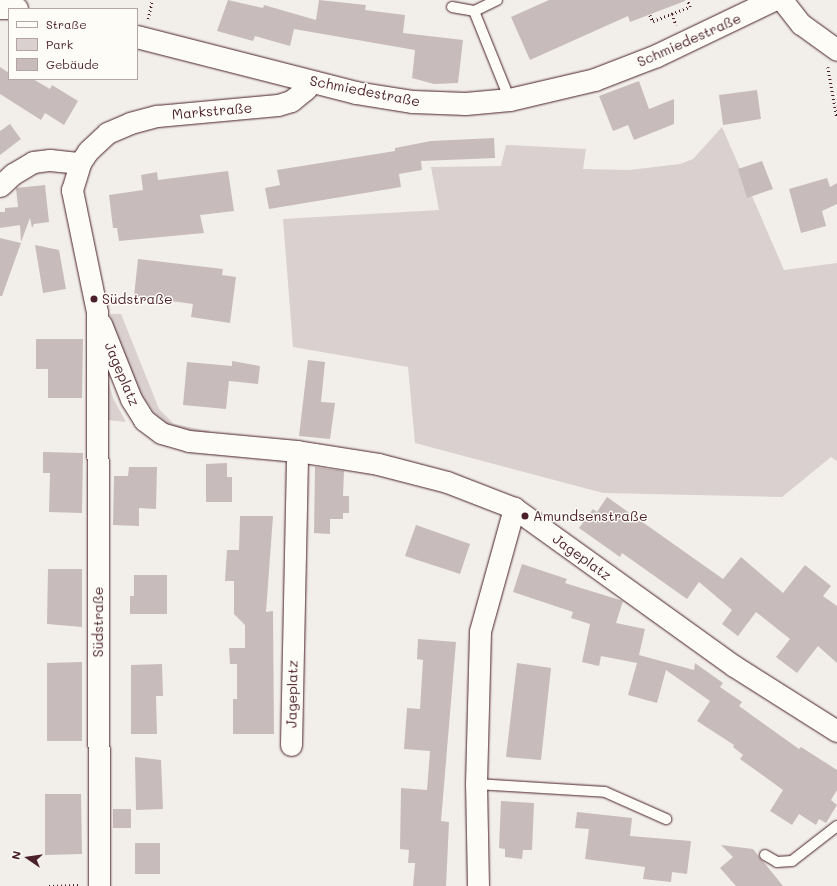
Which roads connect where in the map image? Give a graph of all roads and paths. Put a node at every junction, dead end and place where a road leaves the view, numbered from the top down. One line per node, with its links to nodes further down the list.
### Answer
1 (497, 0): 7 (lane)
2 (687, 0): 8 (path)
3 (774, 0): 5 (main road, Schmiedestraße)
4 (782, 0): 10 (street)
5 (748, 6): 12 (main road, Schmiedestraße)
6 (452, 8): 7 (lane)
7 (474, 11): 12 (lane)
8 (650, 15)
9 (138, 37): 11 (main road, Schmiedestraße)
10 (832, 56): 13 (path)
11 (310, 81): 12 (main road, Schmiedestraße); 14 (street, Markstraße)
12 (510, 100)
13 (837, 118)
14 (107, 133): 15 (street, Südstraße)
15 (80, 163): 16 (street); 17 (street, Südstraße)
16 (0, 186)
17 (97, 312): 18 (street, Jageplatz); 27 (street, Südstraße)
18 (297, 450): 19 (street, Jageplatz); 21 (street, Jageplatz)
19 (514, 508): 20 (street, Jageplatz); 22 (street)
20 (837, 730)
21 (291, 745)
22 (476, 784): 23 (lane); 28 (street)
23 (666, 818)
24 (837, 826): 25 (lane)
25 (765, 855)
26 (49, 886): 27 (path)
27 (99, 886)
28 (478, 886)

